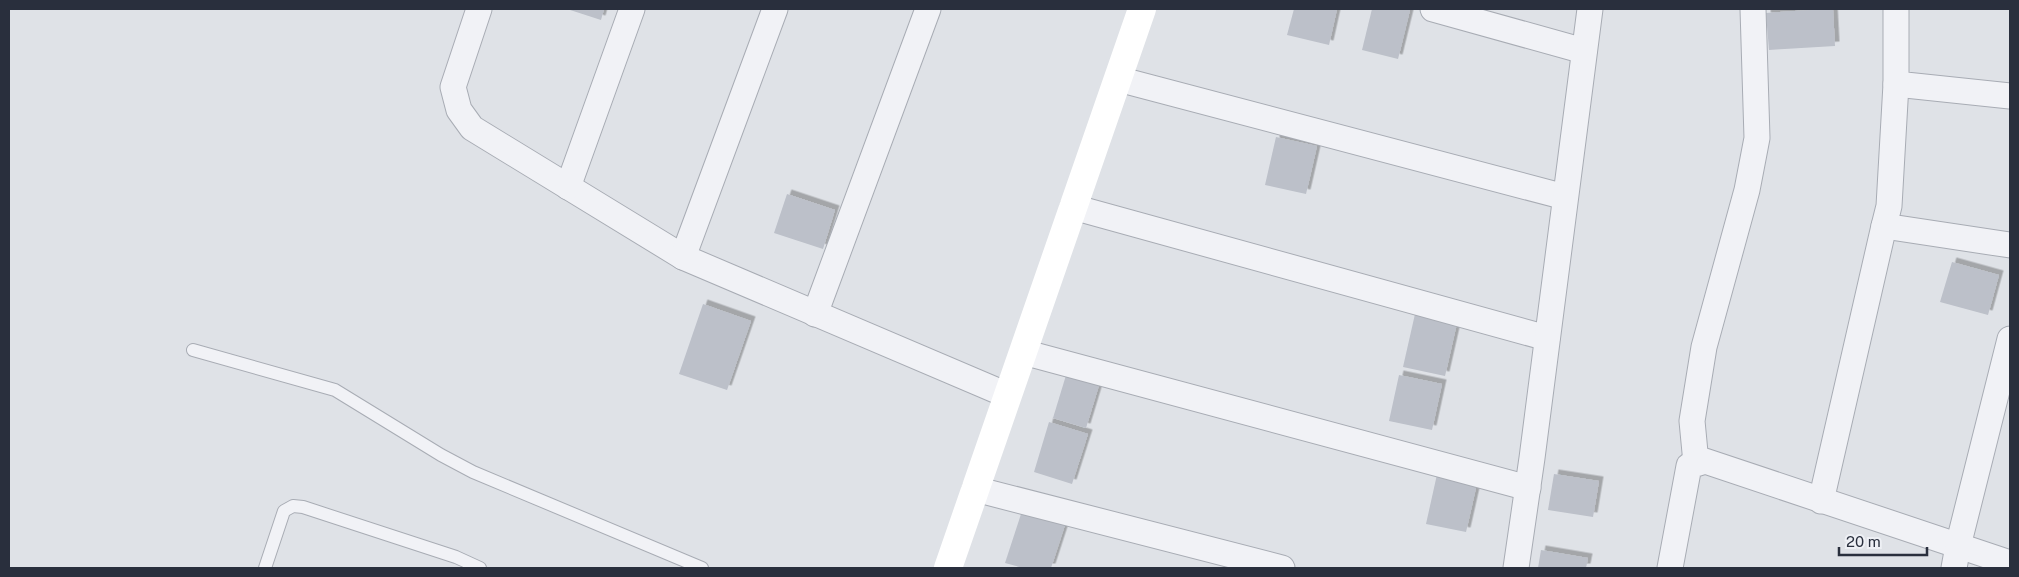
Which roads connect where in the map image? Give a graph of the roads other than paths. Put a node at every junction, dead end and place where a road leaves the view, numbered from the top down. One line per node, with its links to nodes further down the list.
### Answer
1 (479, 9): 14 (street)
2 (632, 9): 14 (street)
3 (775, 9): 19 (street)
4 (928, 9): 20 (street)
5 (1142, 9): 11 (street)
6 (1433, 9): 10 (street)
7 (1590, 9): 10 (street)
8 (1753, 9): 27 (street)
9 (1896, 9): 12 (street)
10 (1584, 51): 15 (street)
11 (1118, 78): 15 (street); 16 (street)
12 (1896, 84): 13 (street); 17 (street)
13 (2010, 96)
14 (568, 187): 19 (street)
15 (1566, 197): 21 (street)
16 (1073, 207): 21 (street); 24 (street)
17 (1884, 226): 18 (street); 30 (street)
18 (2010, 245)
19 (682, 257): 20 (street)
20 (815, 314): 26 (street)
21 (1547, 338): 28 (street)
22 (2010, 339): 25 (street)
23 (193, 350): 36 (lane)
24 (1023, 352): 26 (street); 28 (street)
25 (2004, 390): 31 (street)
26 (1007, 395): 29 (street)
27 (1696, 463): 30 (street); 40 (street)
28 (1528, 488): 39 (street)
29 (975, 489): 37 (street); 38 (street)
30 (1822, 501): 31 (street)
31 (1956, 557): 33 (street)
32 (454, 563): 34 (lane); 35 (lane)
33 (2010, 563)
34 (265, 568)
35 (480, 568)
36 (702, 568)
37 (948, 568)
38 (1282, 568)
39 (1516, 568)
40 (1670, 568)

